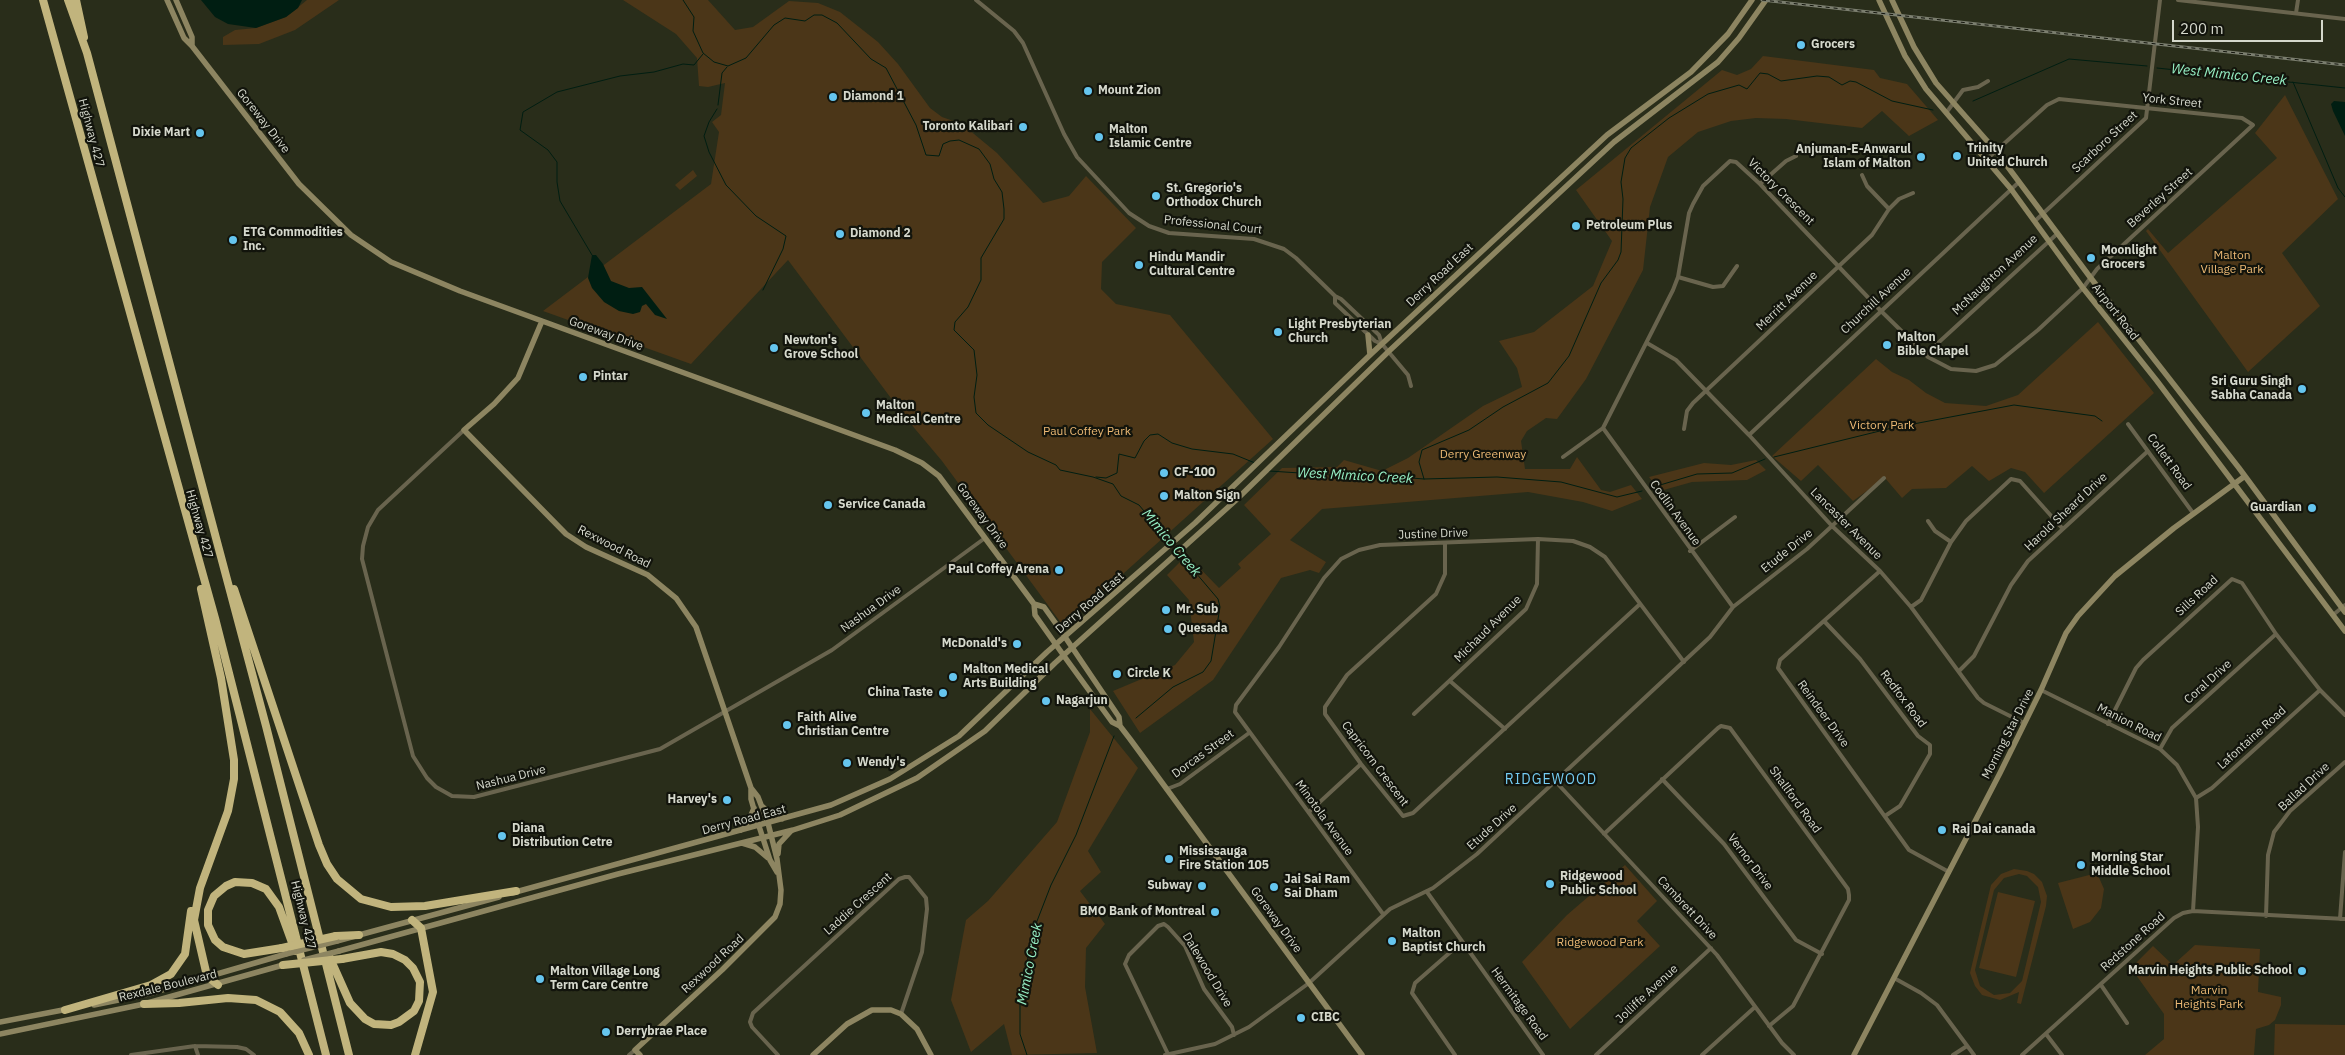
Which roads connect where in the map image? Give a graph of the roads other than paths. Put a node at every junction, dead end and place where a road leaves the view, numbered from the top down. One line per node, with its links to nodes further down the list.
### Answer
1 (43, 0): 83 (highway, Highway 427)
2 (68, 0): 18 (highway, Highway 427)
3 (76, 0): 18 (highway)
4 (167, 0): 17 (main road, Goreway Drive)
5 (176, 0): 17 (main road, Goreway Drive)
6 (976, 0): 42 (street, Professional Court)
7 (1752, 0): 47 (main road, Derry Road East)
8 (1766, 0): 48 (main road, Derry Road East)
9 (1879, 0): 22 (main road, Airport Road)
10 (1892, 0): 20 (main road, Airport Road)
11 (2160, 0): 21 (street, Scarboro Street)
12 (2178, 0): 14 (street)
13 (2298, 0): 15 (street)
14 (2219, 2): 15 (street)
15 (2296, 13): 16 (street)
16 (2345, 19)
17 (192, 46): 44 (main road, Goreway Drive)
18 (87, 53): 80 (highway, Highway 427)
19 (1988, 81): 20 (street)
20 (1953, 103): 22 (street); 24 (main road, Airport Road)
21 (2148, 108): 23 (street, York Street); 24 (street, York Street); 33 (street, Scarboro Street)
22 (1946, 113): 26 (main road, Airport Road)
23 (2253, 125): 40 (street, Beverley Street)
24 (1996, 151): 26 (street); 28 (main road, Airport Road)
25 (1796, 156): 29 (street)
26 (1987, 159): 30 (main road, Airport Road)
27 (1862, 175): 32 (street)
28 (2020, 182): 30 (street, Churchill Avenue); 33 (main road, Airport Road)
29 (1760, 184): 38 (street, Victory Crescent); 39 (street, Victory Crescent)
30 (2011, 189): 34 (main road, Airport Road); 43 (street, Churchill Avenue)
31 (1913, 193): 32 (street, Merritt Avenue)
32 (1889, 209): 38 (street, Merritt Avenue)
33 (2042, 213): 34 (street, Scarboro Street); 35 (main road, Airport Road)
34 (2035, 221): 36 (main road, Airport Road)
35 (2058, 232): 36 (street, McNaughton Avenue); 40 (main road, Airport Road)
36 (2048, 241): 41 (main road, Airport Road); 49 (street, McNaughton Avenue)
37 (1737, 266): 39 (street)
38 (1838, 266): 43 (street, Victory Crescent); 54 (street, Merritt Avenue)
39 (1678, 277): 46 (street, Victory Crescent)
40 (2090, 277): 41 (street, Beverley Street); 51 (main road, Airport Road)
41 (2083, 288): 49 (street, Victory Crescent); 52 (main road, Airport Road)
42 (1335, 296): 45 (street, Professional Court); 47 (street, Professional Court)
43 (1880, 310): 49 (street, Victory Crescent); 61 (street, Churchill Avenue)
44 (542, 321): 60 (main road, Nashua Drive); 76 (main road, Goreway Drive)
45 (1368, 335): 47 (street, Professional Court); 50 (main road)
46 (1647, 343): 54 (street, Lancaster Avenue); 58 (street, Victory Crescent)
47 (1382, 344): 48 (street, Professional Court); 50 (main road, Derry Road East)
48 (1388, 352): 53 (street, Professional Court); 67 (main road, Derry Road East)
49 (1926, 354)
50 (1370, 355): 64 (main road, Derry Road East)
51 (2164, 371): 52 (main road); 55 (main road, Airport Road)
52 (2157, 380): 57 (main road, Airport Road)
53 (1411, 386)
54 (1706, 392): 59 (street, Merritt Avenue); 61 (street, Lancaster Avenue)
55 (2202, 419): 57 (main road); 65 (main road, Airport Road)
56 (2128, 424): 62 (street, Collett Road)
57 (2191, 427): 68 (main road, Airport Road)
58 (1602, 428): 63 (street, Victory Crescent); 81 (street, Codlin Avenue)
59 (1684, 429)
60 (464, 430): 104 (main road, Rexwood Road); 104 (street, Nashua Drive)
61 (1749, 435): 73 (street, Lancaster Avenue)
62 (2148, 451): 69 (street, Collett Road); 74 (street, Harold Sheard Drive)
63 (1563, 457)
64 (1244, 476): 67 (main road); 72 (main road, Derry Road East)
65 (2245, 476): 68 (main road, Morning Star Drive); 90 (main road, Airport Road)
66 (1884, 478): 73 (street, Etude Drive)
67 (1251, 484): 75 (main road, Derry Road East)
68 (2234, 484): 69 (main road, Morning Star Drive); 91 (main road, Airport Road)
69 (2193, 513): 102 (main road, Morning Star Drive)
70 (1735, 517): 81 (street)
71 (1928, 521): 78 (street)
72 (1195, 523): 75 (main road); 84 (main road, Derry Road East)
73 (1832, 526): 82 (street, Lancaster Avenue); 89 (street, Etude Drive)
74 (2062, 528): 78 (street); 100 (street, Harold Sheard Drive)
75 (1202, 530): 85 (main road, Derry Road East)
76 (985, 537): 86 (main road, Goreway Drive); 104 (street, Nashua Drive)
77 (1538, 539): 79 (street, Justine Drive); 87 (street, Justine Drive); 101 (street, Michaud Avenue)
78 (1951, 542): 88 (street)
79 (1445, 543): 111 (street, Justine Drive); 114 (street, Capricorn Crescent)
80 (218, 548): 139 (highway); 147 (highway, Highway 427)
81 (1690, 551): 89 (street, Codlin Avenue)
82 (1880, 571): 88 (street, Lancaster Avenue); 92 (street, Reindeer Drive)
83 (200, 572): 138 (highway); 157 (highway, Highway 427)
84 (1131, 581): 85 (main road); 95 (main road, Derry Road East)
85 (1137, 590): 97 (main road, Derry Road East)
86 (1034, 604): 95 (main road, Goreway Drive); 96 (main road, Goreway Drive)
87 (1640, 604): 99 (street, Justine Drive); 110 (street, Capricorn Crescent)
88 (1911, 607): 100 (street, Lancaster Avenue)
89 (1733, 608): 99 (street, Etude Drive)
90 (2344, 608): 91 (street)
91 (2333, 615): 93 (main road, Airport Road)
92 (1824, 621): 123 (street, Reindeer Drive); 123 (street, Redfox Road)
93 (2345, 631)
94 (2276, 634): 103 (street, Sills Road); 108 (street, Sills Road); 112 (street, Coral Drive)
95 (1066, 637): 96 (main road, Derry Road East); 97 (main road, Goreway Drive)
96 (1056, 645): 98 (main road, Goreway Drive); 124 (main road, Derry Road East)
97 (1073, 649): 98 (main road, Derry Road East); 109 (main road, Goreway Drive)
98 (1064, 656): 109 (main road, Goreway Drive); 127 (main road, Derry Road East)
99 (1684, 662): 116 (street, Etude Drive)
100 (1959, 671): 107 (street, Lancaster Avenue)
101 (1450, 682): 105 (street, Michaud Avenue); 110 (street)
102 (2041, 690): 107 (main road, Morning Star Drive); 108 (street, Manion Road)
103 (2320, 690): 106 (street, Sills Road); 119 (street, Lafontaine Road)
104 (726, 712): 117 (main road, Rexwood Road)
105 (1414, 714)
106 (2345, 716)
107 (2024, 723): 136 (main road, Morning Star Drive)
108 (2108, 724): 112 (street, Manion Road)
109 (1120, 726): 118 (main road, Goreway Drive)
110 (1505, 729): 114 (street, Capricorn Crescent)
111 (1249, 733): 118 (street, Dorcas Street); 122 (street, Minotola Avenue)
112 (2160, 749): 119 (street, Manion Road)
113 (2345, 762): 143 (street, Ballad Drive)
114 (1361, 764): 122 (street)
115 (1662, 779): 129 (street, Shallford Road); 152 (street, Vernor Drive); 152 (street, Shallford Road)
116 (1556, 782): 129 (street, Cambrett Drive); 140 (street, Etude Drive)
117 (751, 788): 120 (main road, Rexwood Road); 121 (main road, Rexwood Road)
118 (1167, 789): 158 (main road, Goreway Drive)
119 (2196, 798): 141 (street, Manion Road)
120 (761, 806): 124 (main road); 125 (main road, Rexwood Road)
121 (754, 808): 126 (main road, Rexwood Road); 128 (main road)
122 (1308, 812): 142 (street, Minotola Avenue)
123 (1886, 816): 136 (street, Reindeer Drive)
124 (784, 819): 125 (main road, Derry Road East)
125 (768, 823): 126 (main road, Derry Road East); 130 (main road, Rexwood Road)
126 (759, 826): 128 (main road, Derry Road East); 131 (main road, Rexwood Road)
127 (793, 830): 130 (main road, Derry Road East); 134 (main road)
128 (740, 831): 139 (main road, Derry Road East)
129 (1604, 834): 150 (street, Cambrett Drive)
130 (771, 835): 131 (main road, Derry Road East); 134 (main road, Rexwood Road)
131 (763, 837): 132 (main road, Derry Road East); 135 (main road, Rexwood Road)
132 (740, 843): 135 (main road); 146 (main road, Derry Road East)
133 (2345, 852): 144 (street)
134 (778, 859): 137 (main road, Rexwood Road)
135 (770, 860): 137 (main road, Rexwood Road)
136 (1949, 872): 156 (main road, Morning Star Drive)
137 (778, 873): 173 (main road, Rexwood Road)
138 (200, 888): 155 (highway); 163 (highway)
139 (516, 892): 145 (main road, Derry Road East)
140 (1427, 892): 142 (street, Etude Drive); 149 (street, Hermitage Road)
141 (2193, 911): 143 (street, Redstone Road); 160 (street, Redstone Road)
142 (1383, 914): 158 (street, Etude Drive)
143 (2266, 916): 144 (street, Redstone Road)
144 (2343, 919)
145 (412, 920): 146 (highway); 148 (main road, Derry Road East)
146 (421, 928): 153 (main road, Derry Road East); 180 (highway)
147 (318, 931): 153 (highway); 179 (highway, Highway 427)
148 (359, 935): 151 (highway, bridge)
149 (1462, 942): 187 (street); 188 (street, Hermitage Road)
150 (1711, 948): 162 (street, Cambrett Drive); 189 (street, Jolliffe Avenue)
151 (284, 951): 155 (main road, Rexdale Boulevard); 157 (highway)
152 (1822, 954): 167 (street, Shallford Road)
153 (341, 955): 154 (highway, bridge)
154 (283, 965): 159 (main road, Rexdale Boulevard)
155 (207, 976): 159 (highway); 163 (main road, Rexdale Boulevard)
156 (1894, 978): 172 (street); 192 (main road, Morning Star Drive)
157 (308, 982): 178 (highway, Highway 427)
158 (1309, 983): 170 (street, Etude Drive); 186 (main road, Goreway Drive)
159 (218, 985): 161 (main road, Rexdale Boulevard)
160 (2101, 985): 166 (street); 169 (street, Redstone Road)
161 (144, 1004): 168 (main road, Rexdale Boulevard); 177 (highway)
162 (1755, 1007): 167 (street, Cambrett Drive); 190 (street)
163 (65, 1010): 165 (main road, Rexdale Boulevard)
164 (901, 1014): 182 (street, Laddie Crescent); 183 (main road); 184 (main road)
165 (0, 1022)
166 (2127, 1023)
167 (1769, 1026): 191 (street, Cambrett Drive)
168 (0, 1034)
169 (2046, 1034): 195 (street, Redstone Road); 196 (street)
170 (1234, 1035): 185 (street, Etude Drive); 185 (street, Dalewood Drive)
171 (195, 1046): 174 (street); 175 (street); 176 (street)
172 (1967, 1046): 193 (street); 194 (street)
173 (637, 1052): 181 (street, Rexwood Road)
174 (131, 1055)
175 (198, 1055)
176 (254, 1055)
177 (309, 1055)
178 (326, 1055)
179 (349, 1055)
180 (415, 1055)
181 (629, 1055)
182 (778, 1055)
183 (813, 1055)
184 (930, 1055)
185 (1166, 1055)
186 (1362, 1055)
187 (1455, 1055)
188 (1543, 1055)
189 (1596, 1055)
190 (1702, 1055)
191 (1794, 1055)
192 (1854, 1055)
193 (1953, 1055)
194 (1974, 1055)
195 (2022, 1055)
196 (2062, 1055)

